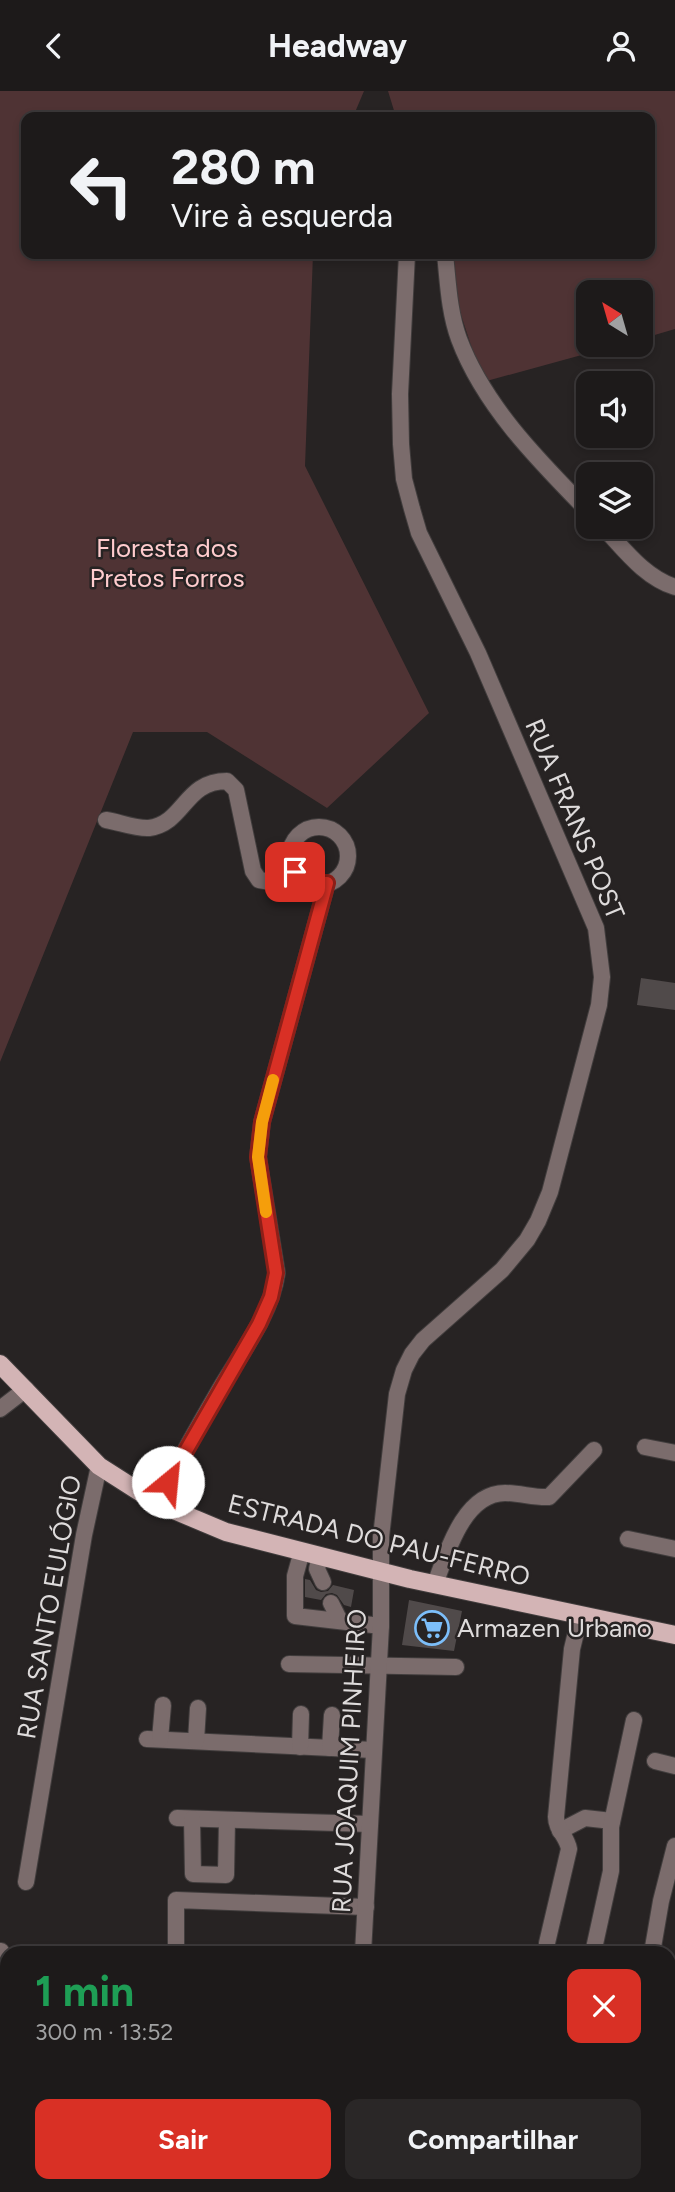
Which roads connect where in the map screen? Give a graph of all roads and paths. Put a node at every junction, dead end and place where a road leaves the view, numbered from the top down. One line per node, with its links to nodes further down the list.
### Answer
1 (407, 259): 21 (street, RUA FRANS POST)
2 (446, 259): 3 (street)
3 (576, 498)
4 (614, 539): 5 (street)
5 (675, 587)
6 (106, 820): 7 (street)
7 (295, 872): 8 (street); 8 (street)
8 (327, 883): 16 (street)
9 (0, 1364): 10 (main road, ESTRADA DO PAU-FERRO)
10 (26, 1389): 11 (street); 15 (main road, ESTRADA DO PAU-FERRO)
11 (0, 1409)
12 (645, 1447): 14 (street)
13 (594, 1450): 23 (street)
14 (675, 1453)
15 (99, 1466): 16 (main road, ESTRADA DO PAU-FERRO); 48 (street, RUA SANTO EULÓGIO)
16 (157, 1503): 19 (main road, ESTRADA DO PAU-FERRO)
17 (628, 1539): 18 (street)
18 (675, 1549)
19 (302, 1551): 20 (main road, ESTRADA DO PAU-FERRO); 26 (street)
20 (320, 1556): 21 (main road, ESTRADA DO PAU-FERRO); 22 (street)
21 (381, 1571): 23 (main road, ESTRADA DO PAU-FERRO); 27 (street, RUA JOAQUIM PINHEIRO)
22 (323, 1582)
23 (435, 1584): 25 (main road, ESTRADA DO PAU-FERRO)
24 (331, 1603): 26 (street)
25 (580, 1616): 28 (main road, ESTRADA DO PAU-FERRO); 46 (street)
26 (340, 1621): 27 (street)
27 (381, 1626): 30 (street, RUA JOAQUIM PINHEIRO)
28 (675, 1635)
29 (289, 1664): 30 (street)
30 (379, 1664): 31 (street); 40 (street, RUA JOAQUIM PINHEIRO)
31 (456, 1667)
32 (163, 1705): 37 (street)
33 (198, 1708): 37 (street)
34 (301, 1714): 38 (street)
35 (332, 1715): 39 (street)
36 (634, 1720): 44 (street)
37 (195, 1741): 38 (street)
38 (300, 1747): 39 (street)
39 (330, 1748): 40 (street)
40 (373, 1751): 45 (street, RUA JOAQUIM PINHEIRO)
41 (655, 1761): 42 (street)
42 (675, 1766)
43 (227, 1819): 43 (street); 45 (street)
44 (612, 1821): 46 (street); 53 (street)
45 (370, 1824): 49 (street, RUA JOAQUIM PINHEIRO)
46 (560, 1831): 52 (street)
47 (675, 1846): 54 (street)
48 (26, 1882)
49 (366, 1907): 50 (street); 51 (street, RUA JOAQUIM PINHEIRO)
50 (176, 1946)
51 (363, 1946)
52 (547, 1946)
53 (595, 1946)
54 (653, 1946)

